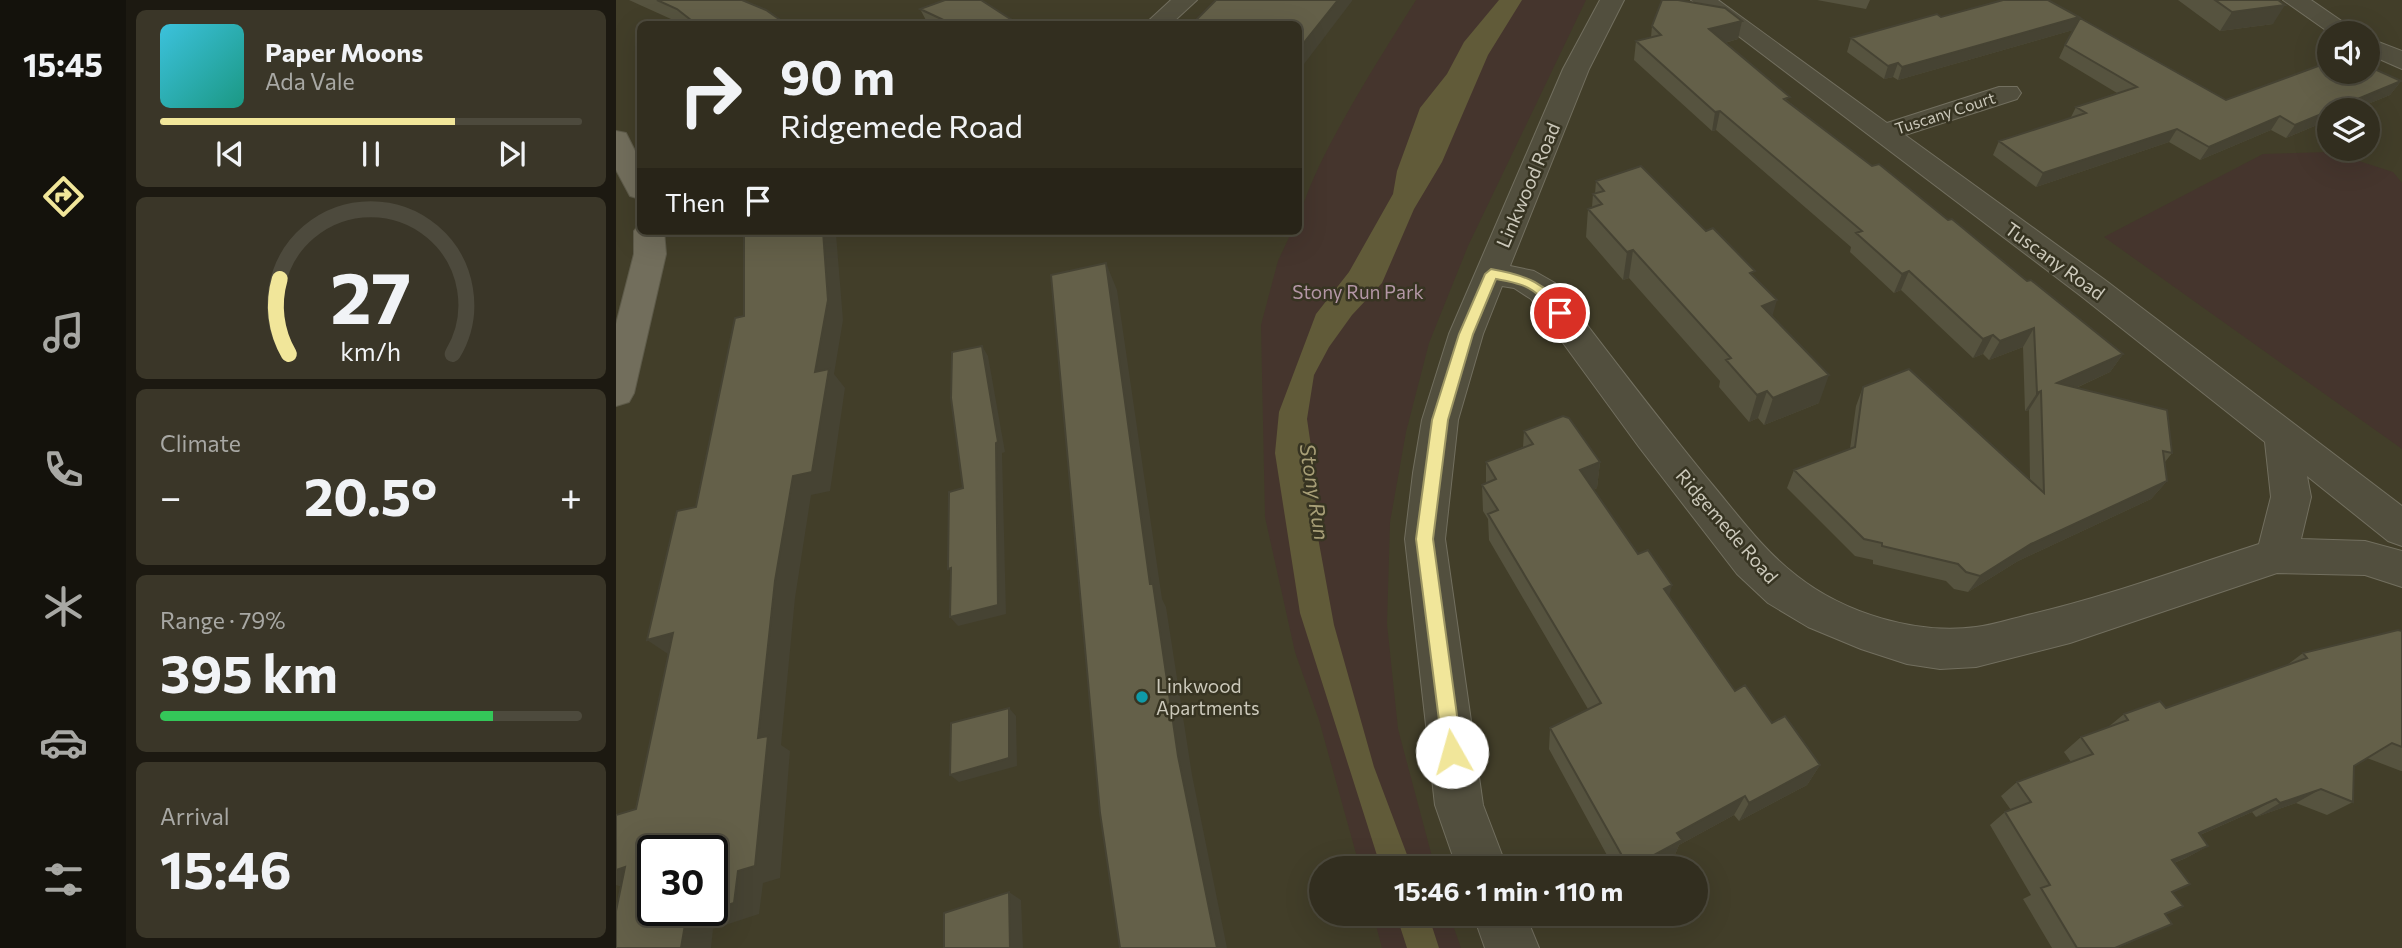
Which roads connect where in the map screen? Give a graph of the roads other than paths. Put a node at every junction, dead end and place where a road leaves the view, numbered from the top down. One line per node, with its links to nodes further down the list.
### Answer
1 (1185, 0): 5 (street)
2 (1612, 0): 14 (street, Linkwood Road)
3 (1703, 0): 10 (street, Tuscany Road)
4 (2295, 0): 6 (street)
5 (1160, 21)
6 (2328, 21)
7 (2380, 51): 8 (street)
8 (2402, 61)
9 (2008, 93): 10 (street, Tuscany Court)
10 (1883, 133): 16 (street, Tuscany Road)
11 (616, 139): 12 (main road)
12 (637, 184)
13 (656, 235): 15 (main road)
14 (1491, 274): 18 (street, Ridgemede Road); 20 (street, Linkwood Road)
15 (616, 393)
16 (2283, 439): 17 (street, Tuscany Road); 18 (street)
17 (2402, 529)
18 (2277, 556): 19 (street, Ridgemede Road)
19 (2402, 569)
20 (1478, 856)
21 (1504, 926): 22 (street)
22 (1512, 948)

